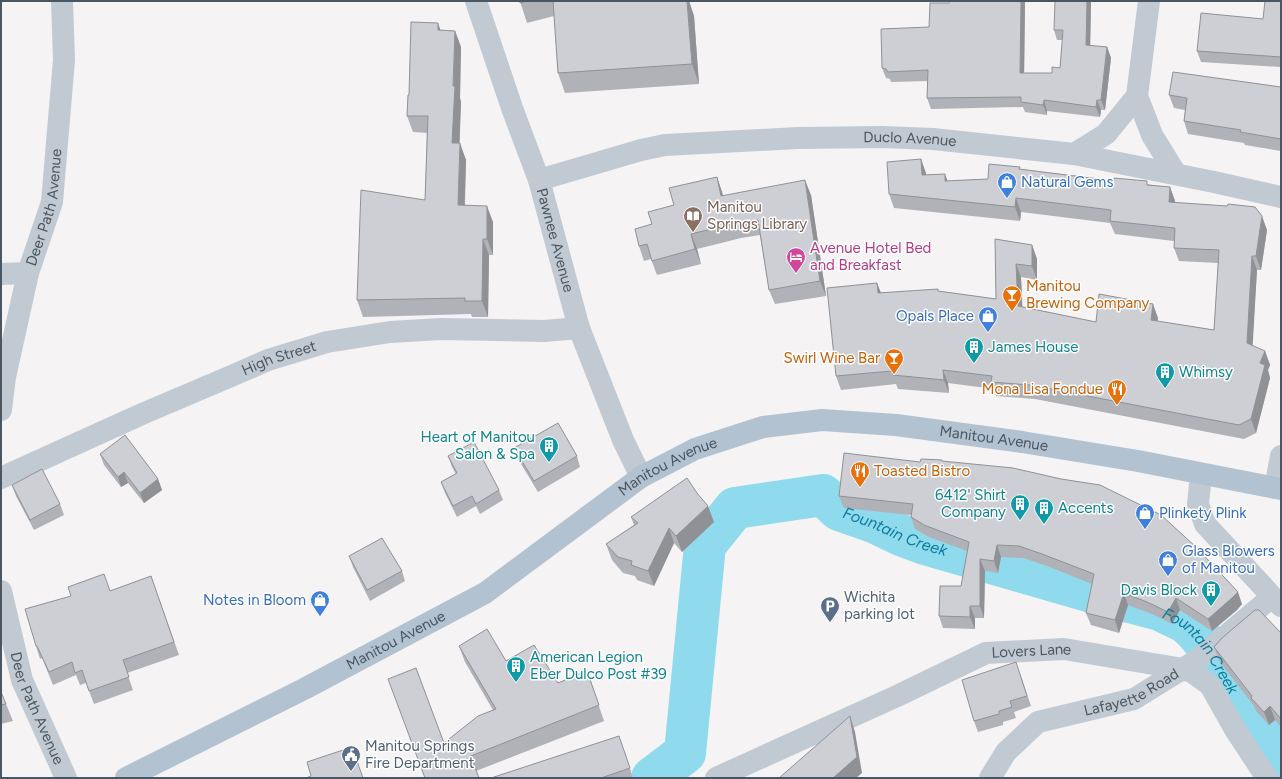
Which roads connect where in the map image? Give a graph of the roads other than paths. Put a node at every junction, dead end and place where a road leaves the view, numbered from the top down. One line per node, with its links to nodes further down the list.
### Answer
1 (62, 1): 9 (street, Deer Path Avenue)
2 (476, 1): 7 (street, Pawnee Avenue)
3 (1149, 1): 4 (street)
4 (1137, 96): 5 (street); 6 (street)
5 (1074, 154): 6 (street, Duclo Avenue); 7 (street, Duclo Avenue)
6 (1176, 174): 8 (street, Duclo Avenue)
7 (539, 180): 11 (street, Pawnee Avenue)
8 (1281, 197)
9 (28, 273): 10 (street); 12 (street, Deer Path Avenue)
10 (1, 274)
11 (579, 328): 15 (street, Pawnee Avenue); 16 (street, High Street)
12 (1, 410)
13 (1281, 456): 17 (street)
14 (1202, 474): 15 (main road, Manitou Avenue); 17 (main road, Manitou Avenue); 19 (street)
15 (642, 477): 22 (main road, Manitou Avenue)
16 (1, 478)
17 (1278, 488)
18 (1, 591): 21 (street, Deer Path Avenue)
19 (1277, 602): 20 (street, Lafayette Road)
20 (1183, 669): 23 (street, Lovers Lane); 24 (street, Lafayette Road); 25 (street, Lovers Lane)
21 (66, 778)
22 (126, 778)
23 (716, 778)
24 (990, 778)
25 (1267, 778)

